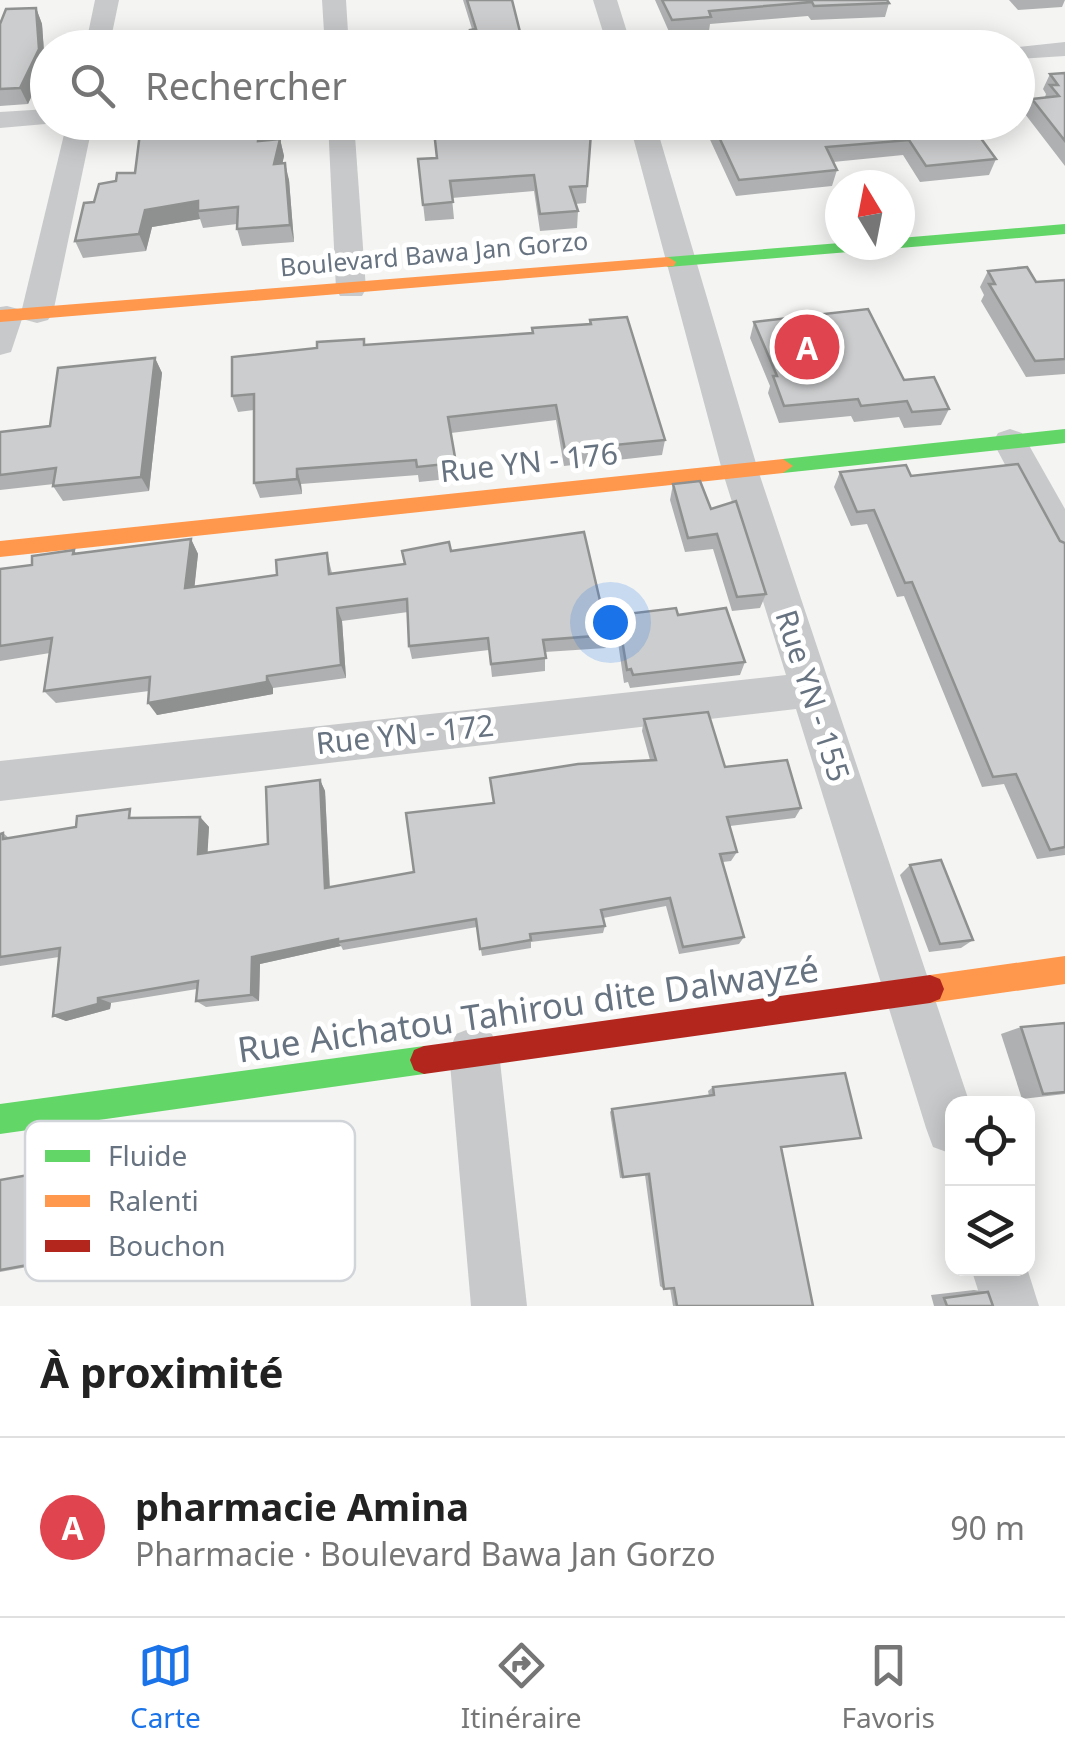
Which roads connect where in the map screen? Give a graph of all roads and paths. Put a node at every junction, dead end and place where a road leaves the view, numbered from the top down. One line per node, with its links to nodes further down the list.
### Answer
1 (107, 0): 4 (street)
2 (334, 0): 5 (street)
3 (604, 0): 6 (street)
4 (100, 30)
5 (336, 30)
6 (614, 30)
7 (1065, 49): 8 (street)
8 (1035, 51)
9 (30, 118): 10 (street)
10 (0, 120)
11 (74, 140): 19 (street)
12 (343, 140): 18 (street)
13 (647, 140): 17 (street, Rue YN - 155)
14 (1065, 229): 15 (street)
15 (915, 242)
16 (825, 249): 17 (street, Boulevard Bawa Jan Gorzo)
17 (679, 261): 18 (street, Boulevard Bawa Jan Gorzo); 22 (street, Rue YN - 155)
18 (351, 289): 19 (street, Boulevard Bawa Jan Gorzo)
19 (11, 322)
20 (1065, 436): 21 (street, Rue YN - 176)
21 (1010, 442): 22 (street, Rue YN - 176); 23 (street)
22 (740, 470): 24 (street, Rue YN - 176); 25 (street, Rue YN - 155)
23 (1065, 543)
24 (0, 549)
25 (810, 690): 26 (street, Rue YN - 172); 28 (street, Rue YN - 155)
26 (0, 781)
27 (1065, 970): 28 (street, Rue Aichatou Tahirou dite Dalwayzé)
28 (908, 992): 29 (street, Rue Aichatou Tahirou dite Dalwayzé); 30 (street, Rue YN - 155)
29 (474, 1052): 31 (street, Rue Aichatou Tahirou dite Dalwayzé); 33 (street)
30 (945, 1106)
31 (0, 1119)
32 (1001, 1276): 34 (street)
33 (499, 1306)
34 (1011, 1306)

